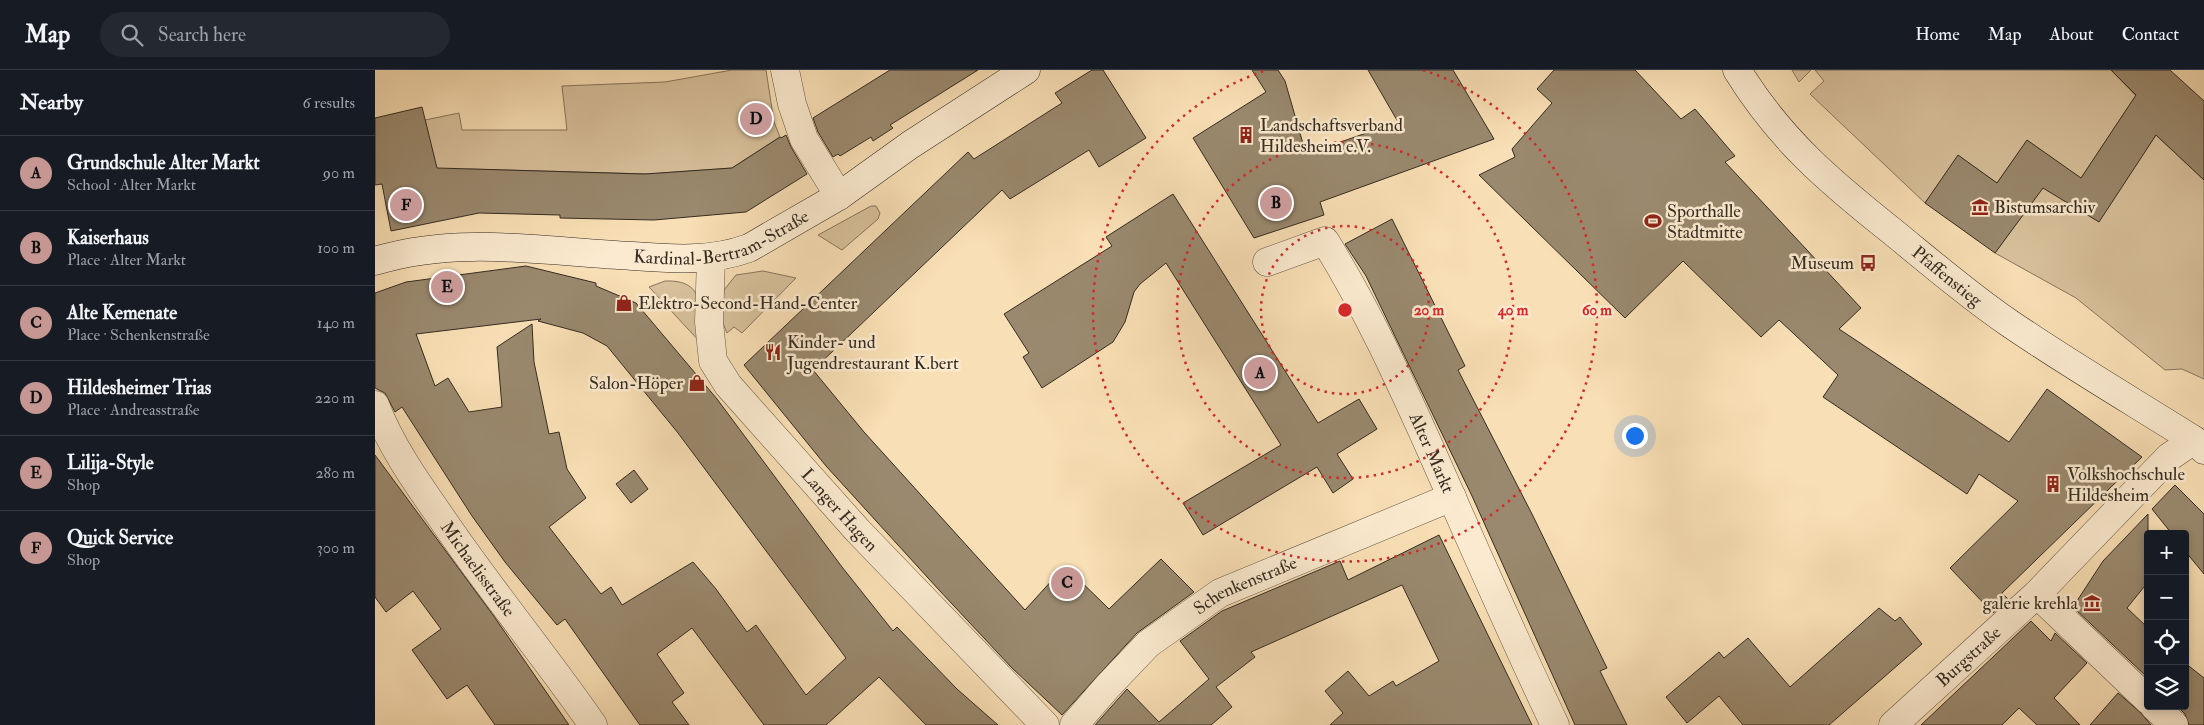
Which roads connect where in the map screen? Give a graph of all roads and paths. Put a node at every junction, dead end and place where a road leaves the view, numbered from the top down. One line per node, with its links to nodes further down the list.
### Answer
1 (785, 70): 4 (street)
2 (1026, 70): 4 (street, Kardinal-Bertram-Straße)
3 (1737, 70): 9 (street, Pfaffenstieg)
4 (839, 196): 5 (street, Kardinal-Bertram-Straße)
5 (711, 258): 6 (street, Kardinal-Bertram-Straße); 15 (street, Langer Hagen)
6 (375, 261)
7 (1267, 262): 10 (street, Alter Markt)
8 (375, 405): 14 (street, Michaelisstraße)
9 (2199, 445): 11 (street, Burgstraße)
10 (1452, 497): 16 (street, Schenkenstraße); 17 (street, Alter Markt)
11 (2037, 594): 12 (street); 18 (street, Burgstraße)
12 (2144, 696)
13 (2158, 710): 19 (street)
14 (593, 725)
15 (1045, 725)
16 (1074, 725)
17 (1555, 725)
18 (1893, 725)
19 (2174, 725)

